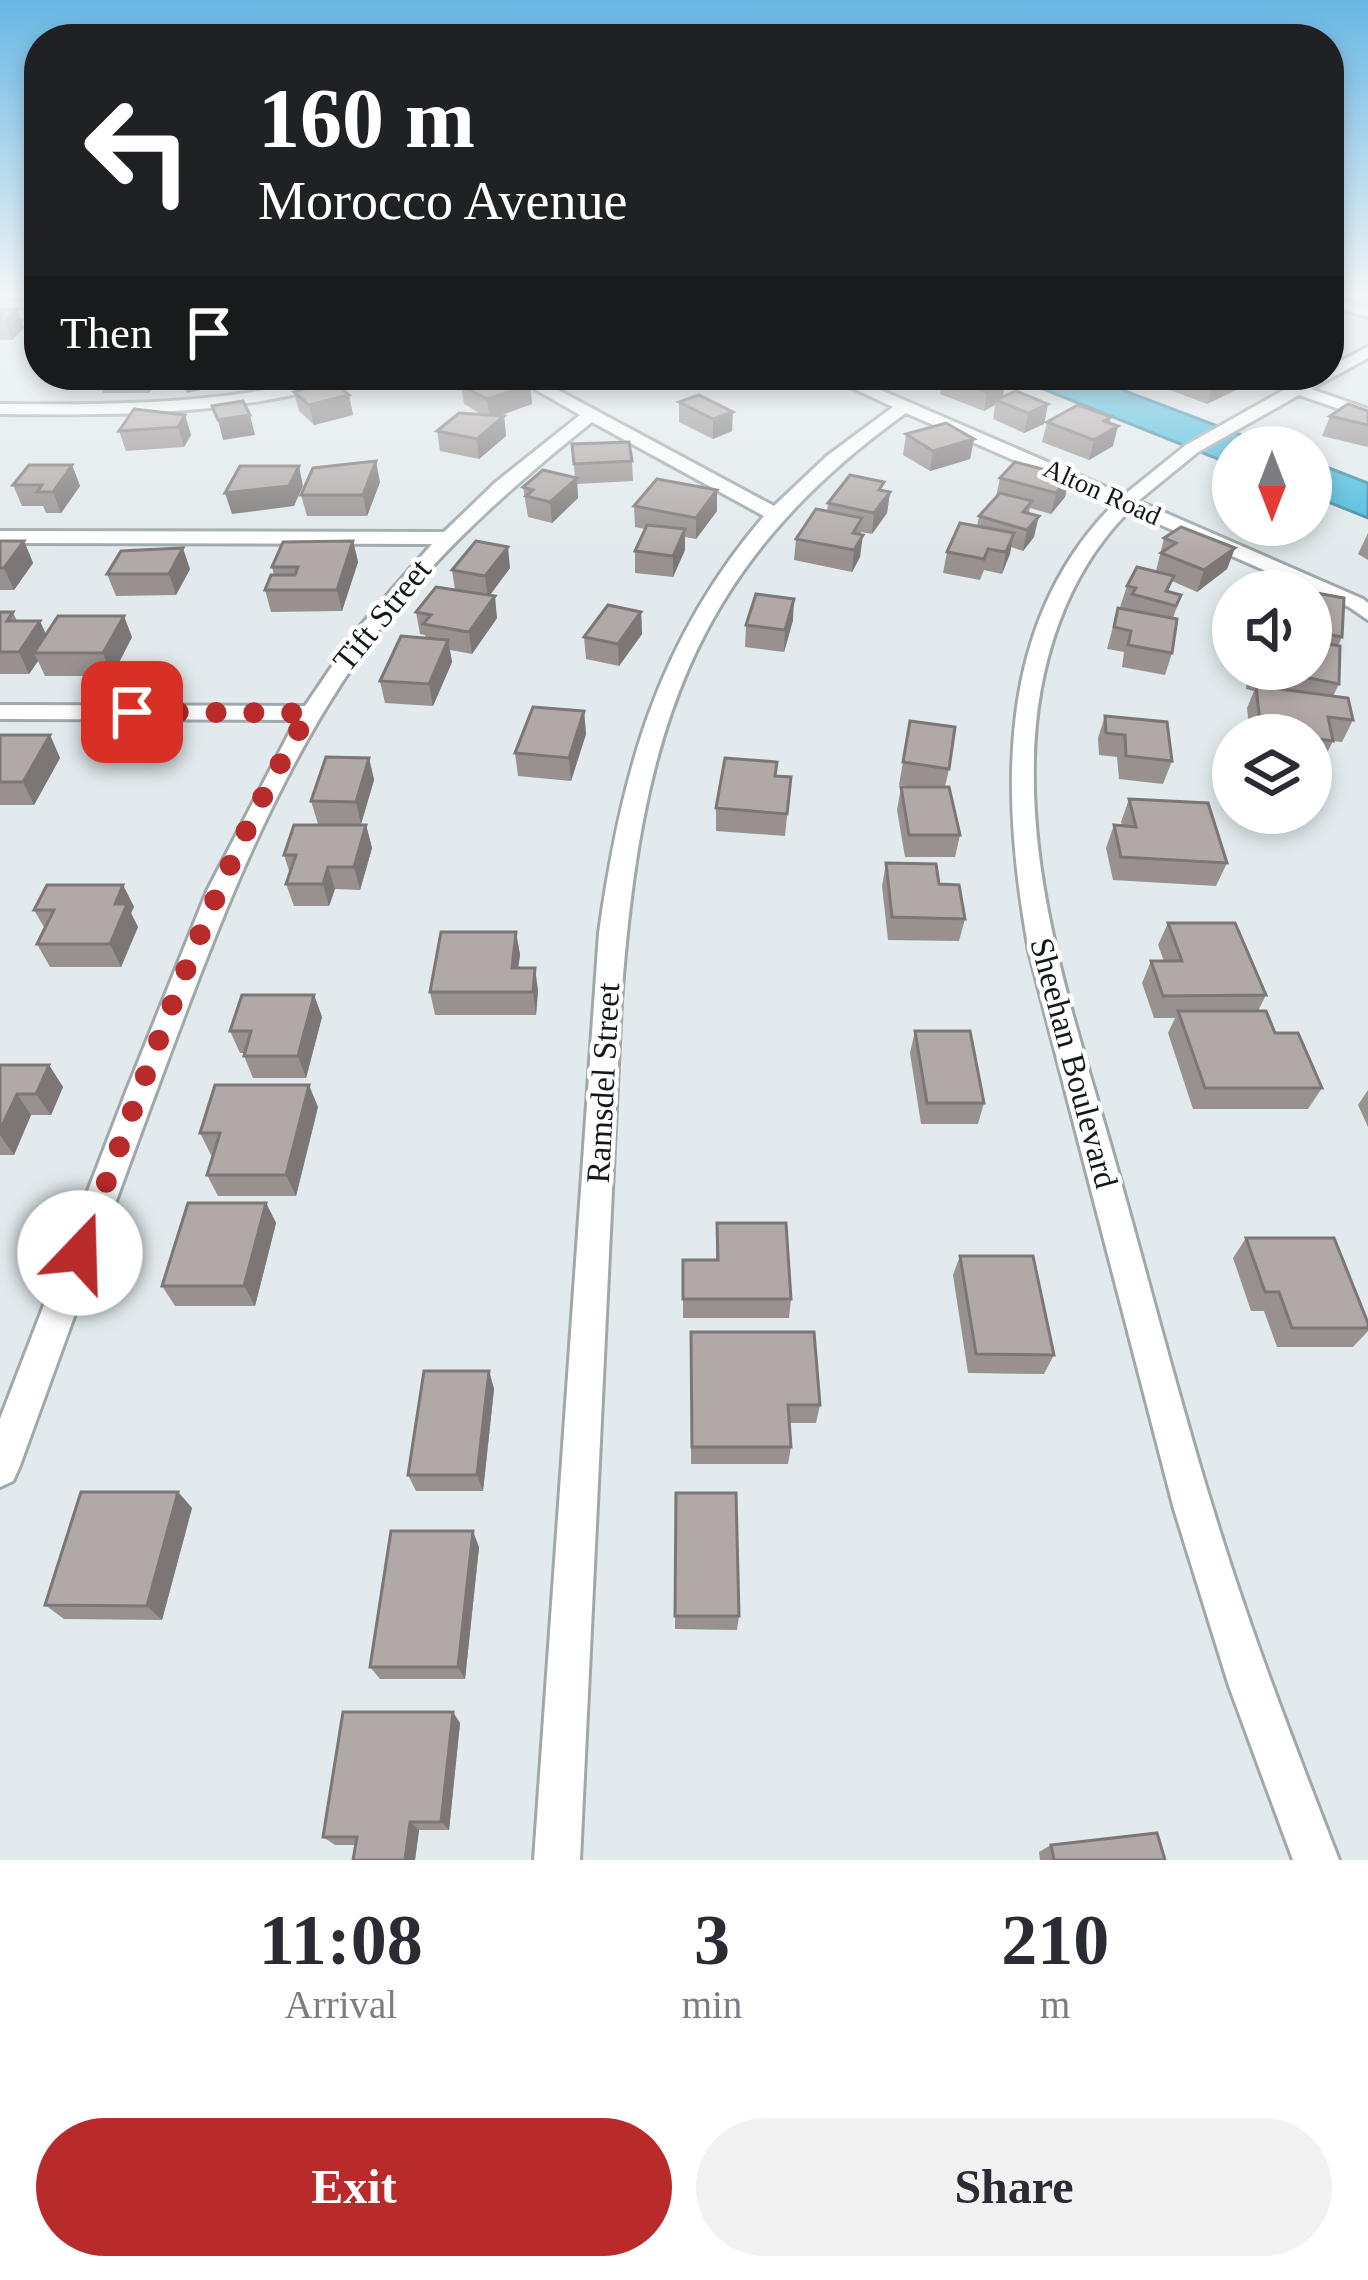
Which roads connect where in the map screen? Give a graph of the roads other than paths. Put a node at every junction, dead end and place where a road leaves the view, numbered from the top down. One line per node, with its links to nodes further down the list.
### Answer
1 (298, 390): 6 (street)
2 (546, 390): 7 (street)
3 (868, 390): 5 (street, Alton Road)
4 (1298, 390): 8 (street); 9 (street, Sheehan Boulevard)
5 (905, 406): 9 (street, Alton Road); 10 (street, Ramsdel Street)
6 (0, 410)
7 (591, 414): 10 (street); 12 (street, Tift Street)
8 (1368, 414)
9 (1124, 502): 13 (street, Alton Road); 18 (street, Sheehan Boulevard)
10 (774, 514): 17 (street, Ramsdel Street)
11 (0, 537): 12 (street)
12 (445, 538): 15 (street, Tift Street)
13 (1368, 614)
14 (0, 712): 15 (street)
15 (309, 713): 16 (street, Tift Street)
16 (0, 1468)
17 (557, 1860)
18 (1316, 1860)

